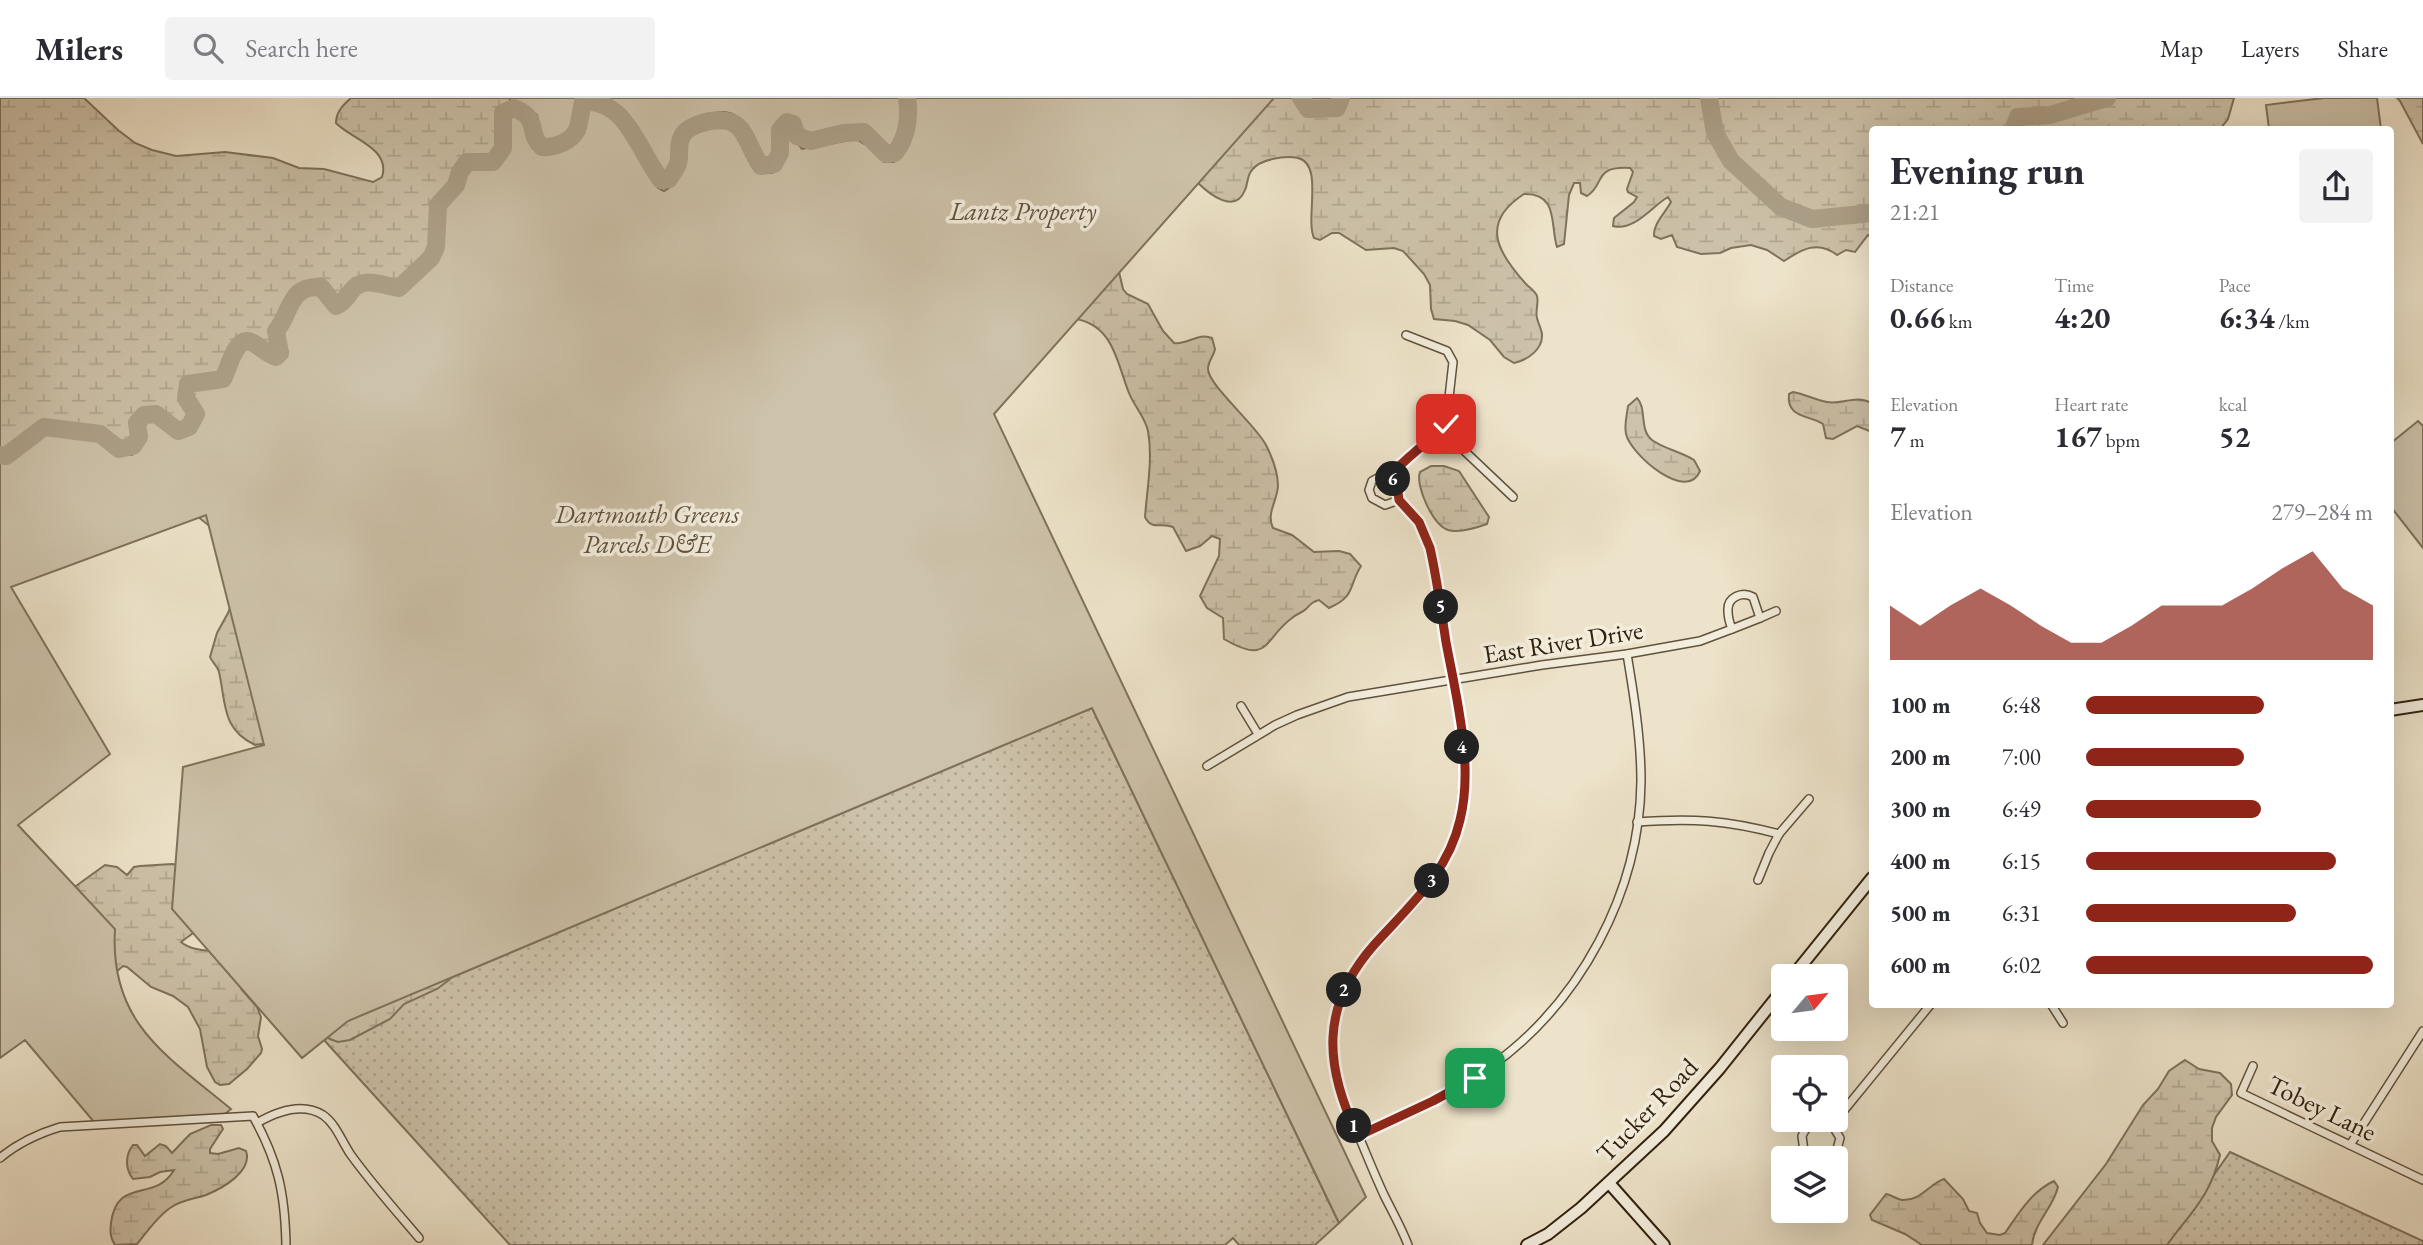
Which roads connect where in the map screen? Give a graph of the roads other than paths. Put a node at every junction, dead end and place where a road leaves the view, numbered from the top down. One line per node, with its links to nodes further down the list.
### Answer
1 (1406, 335): 2 (street)
2 (1446, 424): 3 (street); 4 (street)
3 (1455, 442): 4 (street); 6 (street)
4 (1423, 447): 5 (street)
5 (1388, 477): 7 (street); 7 (street)
6 (1513, 497)
7 (1399, 500): 12 (street)
8 (1776, 611): 9 (street, East River Drive)
9 (1760, 618): 10 (street, East River Drive); 10 (street)
10 (1732, 629): 11 (street, East River Drive)
11 (1627, 654): 12 (street, East River Drive); 19 (street)
12 (1454, 681): 16 (street, East River Drive); 32 (street)
13 (2423, 705): 15 (main road)
14 (1241, 706): 16 (street)
15 (2394, 709)
16 (1258, 734): 17 (street, East River Drive)
17 (1207, 766)
18 (1809, 799): 20 (street)
19 (1637, 822): 20 (street); 32 (street)
20 (1779, 834): 21 (street)
21 (1758, 880)
22 (1869, 882): 23 (main road)
23 (1803, 964)
24 (1771, 1003): 36 (main road, Tucker Road)
25 (1928, 1008): 30 (street)
26 (2054, 1008): 27 (street)
27 (2063, 1023)
28 (2423, 1031): 33 (street)
29 (2253, 1066): 33 (street, Tobey Lane)
30 (1848, 1105)
31 (255, 1120): 34 (street); 37 (street); 38 (street)
32 (1358, 1136): 39 (street)
33 (2350, 1145): 35 (street, Tobey Lane)
34 (0, 1158)
35 (2423, 1180)
36 (1609, 1183): 40 (main road, Tucker Road); 41 (main road)
37 (419, 1238)
38 (286, 1245)
39 (1408, 1245)
40 (1527, 1245)
41 (1664, 1245)

